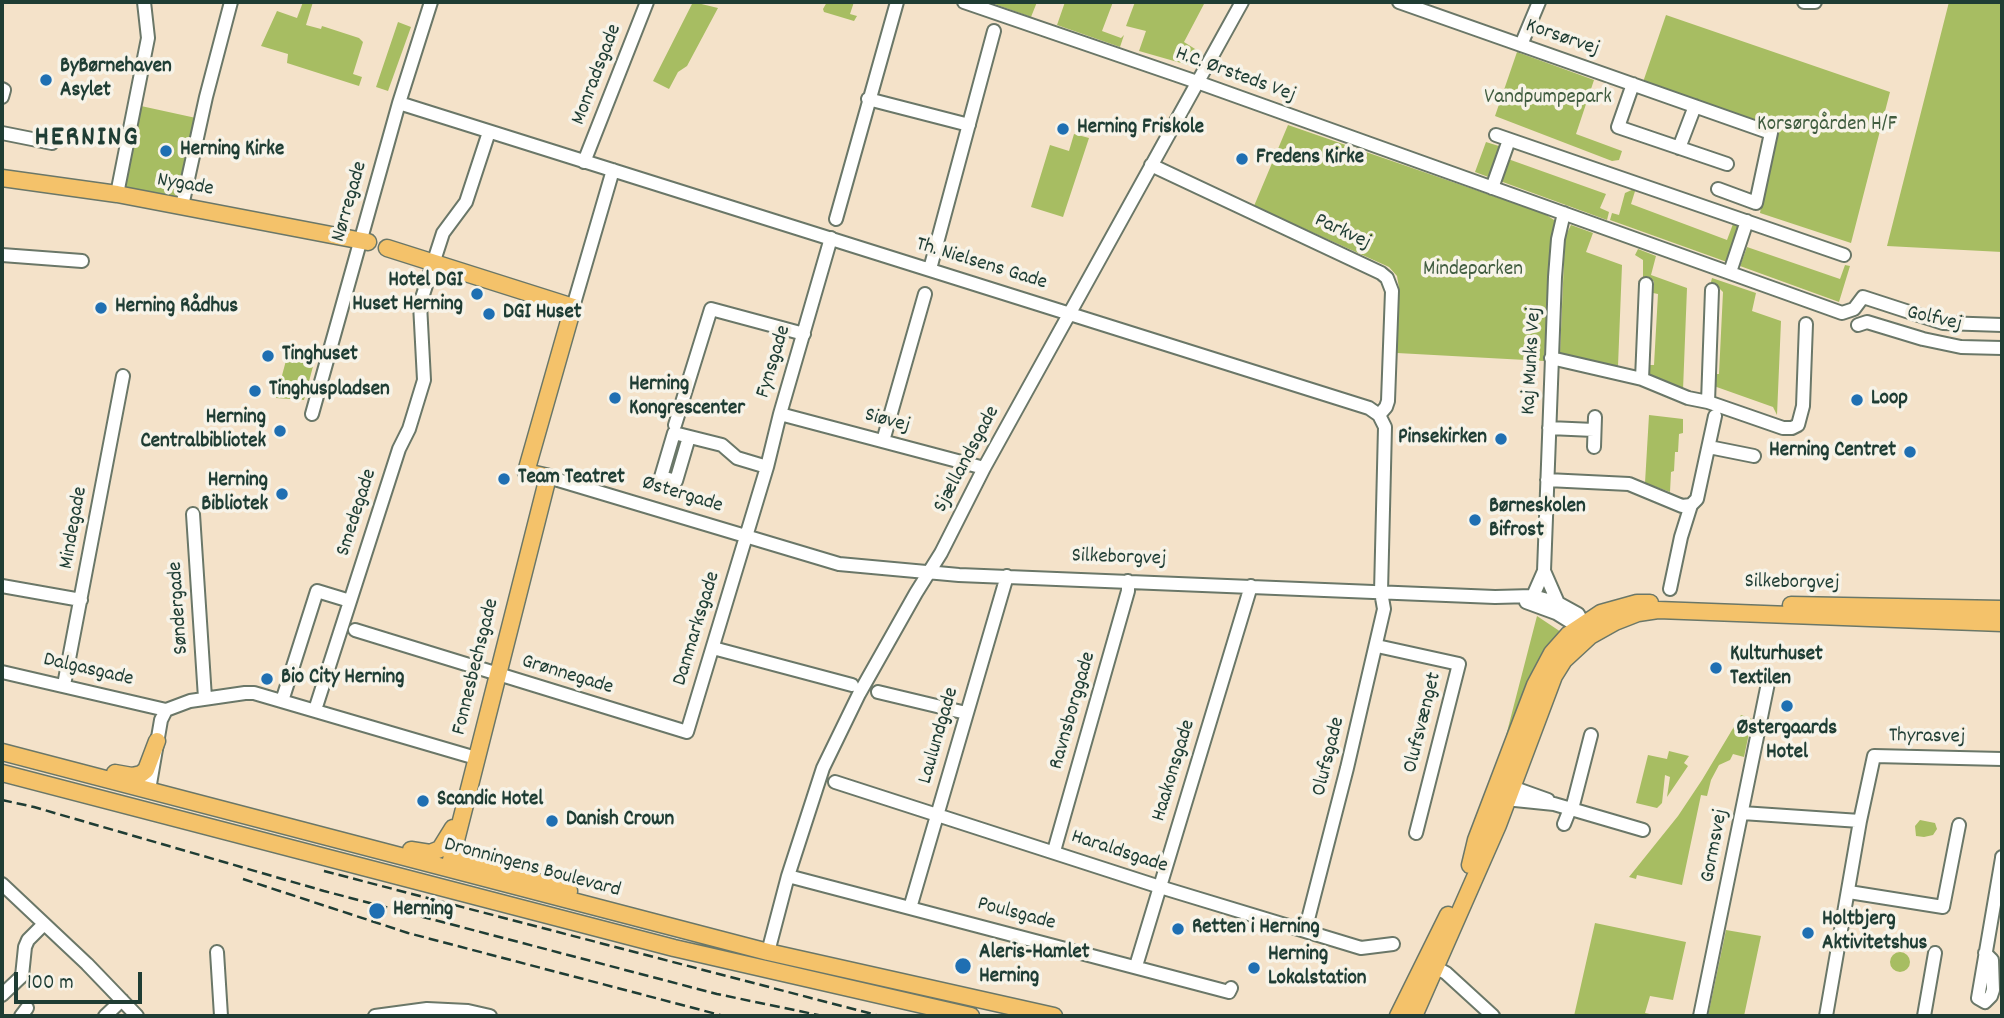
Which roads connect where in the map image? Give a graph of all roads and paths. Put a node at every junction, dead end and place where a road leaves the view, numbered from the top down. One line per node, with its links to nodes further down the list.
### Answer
1 (230, 2): 34 (street)
2 (431, 2): 17 (street, Nørregade)
3 (647, 2): 26 (street, Monradsgade)
4 (897, 2): 16 (street)
5 (964, 2): 12 (street, H.C. Ørsteds Vej)
6 (1241, 2): 12 (street, Sjællandsgade)
7 (1399, 2): 11 (street, Korsørvej)
8 (1539, 2): 11 (street)
9 (141, 3): 33 (street)
10 (994, 31): 19 (street)
11 (1521, 45): 13 (street, Korsørvej)
12 (1197, 82): 28 (street, Sjællandsgade); 31 (street, H.C. Ørsteds Vej)
13 (1633, 84): 18 (street, Korsørvej); 25 (street)
14 (2, 89): 15 (street)
15 (2, 97)
16 (868, 99): 19 (street); 36 (street)
17 (399, 103): 20 (street, Th. Nielsens Gade); 39 (street, Nørregade)
18 (1695, 106): 25 (street); 32 (street, Korsørvej)
19 (969, 125): 45 (street)
20 (489, 132): 26 (street, Th. Nielsens Gade); 44 (street, Smedegade)
21 (2, 133): 24 (street)
22 (1496, 135): 23 (street)
23 (1509, 140): 31 (street); 37 (street)
24 (52, 143)
25 (1679, 148): 27 (street)
26 (584, 162): 29 (street, Th. Nielsens Gade)
27 (1727, 164)
28 (1151, 165): 51 (street, Sjællandsgade); 63 (street, Parkvej)
29 (613, 170): 38 (street, Th. Nielsens Gade); 50 (street)
30 (2, 178): 33 (main road, Nygade)
31 (1492, 188): 35 (street, H.C. Ørsteds Vej)
32 (1718, 190)
33 (117, 194): 34 (main road, Nygade)
34 (182, 206): 39 (main road, Nygade)
35 (1564, 214): 46 (street, H.C. Ørsteds Vej); 57 (street, Kaj Munks Vej)
36 (836, 219)
37 (1747, 221): 42 (street); 46 (street)
38 (831, 238): 45 (street, Th. Nielsens Gade); 55 (street, Fynsgade)
39 (364, 240): 61 (street, Nørregade)
40 (387, 247): 44 (main road)
41 (2, 255): 43 (street)
42 (1844, 255)
43 (82, 261)
44 (433, 262): 50 (main road); 90 (street, Smedegade)
45 (930, 270): 51 (street, Th. Nielsens Gade)
46 (1730, 272): 54 (street, H.C. Ørsteds Vej)
47 (1646, 284): 59 (street)
48 (1712, 290): 60 (street)
49 (925, 294): 68 (street)
50 (573, 307): 74 (main road, Østergade)
51 (1069, 313): 63 (street, Th. Nielsens Gade); 73 (street, Sjællandsgade)
52 (1806, 324): 60 (street)
53 (1858, 325): 56 (street, Golfvej)
54 (2002, 326)
55 (804, 334): 62 (street, Fynsgade); 65 (street)
56 (2002, 348)
57 (1551, 358): 59 (street); 66 (street, Kaj Munks Vej)
58 (122, 376): 89 (street, Mindegade)
59 (1642, 379): 60 (street)
60 (1708, 402)
61 (312, 414)
62 (779, 414): 68 (street, Siøvej); 72 (street, Fynsgade)
63 (1379, 415): 85 (street)
64 (1715, 416): 70 (street)
65 (675, 425)
66 (1549, 428): 69 (street, Kaj Munks Vej); 75 (street, Kaj Munks Vej)
67 (690, 437): 72 (street)
68 (883, 441): 73 (street, Siøvej)
69 (1594, 447)
70 (1709, 447): 71 (street); 76 (street)
71 (1754, 456)
72 (767, 467): 78 (street, Fynsgade)
73 (984, 468): 80 (street, Sjællandsgade)
74 (548, 477): 78 (street, Østergade); 99 (main road, Fonnesbechsgade)
75 (1547, 480): 76 (street); 79 (street, Kaj Munks Vej)
76 (1691, 506): 86 (street)
77 (193, 514): 105 (street, Søndergade)
78 (746, 537): 80 (street, Silkeborgvej); 97 (street, Danmarksgade)
79 (1544, 571): 87 (street, Kaj Munks Vej); 91 (street, Kaj Munks Vej)
80 (929, 573): 81 (street, Silkeborgvej); 139 (street, Sjællandsgade)
81 (1007, 576): 82 (street, Silkeborgvej); 109 (street, Laulundgade)
82 (1128, 581): 84 (street, Silkeborgvej); 135 (street, Ravnsborggade)
83 (2, 586): 89 (street)
84 (1251, 586): 85 (street, Silkeborgvej); 141 (street, Haakonsgade)
85 (1381, 592): 88 (street, Silkeborgvej); 96 (street, Olufsgade)
86 (1668, 595): 92 (main road, Silkeborgvej); 94 (main road, Silkeborgvej)
87 (1532, 596): 88 (street, Silkeborgvej); 91 (street, Silkeborgvej)
88 (1495, 597): 94 (street, Silkeborgvej)
89 (81, 600): 101 (street, Mindegade)
90 (350, 601): 106 (street); 108 (street, Smedegade)
91 (1558, 603): 94 (street, Silkeborgvej)
92 (2002, 609)
93 (2002, 624): 94 (main road, Silkeborgvej)
94 (1583, 625): 103 (main road, Silkeborgvej); 121 (main road, Silkeborgvej)
95 (355, 629): 99 (street, Grønnegade)
96 (1377, 646): 131 (street, Olufsvænget); 147 (street, Olufsgade)
97 (713, 648): 102 (street); 110 (street, Danmarksgade)
98 (2, 672): 101 (street, Dalgasgade)
99 (498, 675): 110 (street, Grønnegade); 114 (main road, Fonnesbechsgade)
100 (1768, 683): 124 (street, Gormsvej)
101 (64, 685): 107 (street, Dalgasgade)
102 (852, 685)
103 (1535, 685): 121 (main road, Silkeborgvej); 137 (main road, Silkeborgvej)
104 (878, 692): 109 (street)
105 (205, 698): 106 (street); 107 (street)
106 (282, 701): 108 (street)
107 (166, 710): 112 (street)
108 (315, 710): 114 (street)
109 (966, 713): 125 (street, Laulundgade)
110 (687, 732)
111 (1591, 735): 122 (street)
112 (157, 741): 116 (main road); 120 (street)
113 (2, 752): 116 (main road, Dronningens Boulevard)
114 (476, 758): 126 (main road, Fonnesbechsgade)
115 (2002, 759): 127 (street, Thyrasvej)
116 (48, 763): 120 (main road, Dronningens Boulevard)
117 (2, 774): 118 (main road, Dronningens Boulevard)
118 (28, 780): 120 (main road); 123 (main road, Dronningens Boulevard)
119 (835, 782): 125 (street, Haraldsgade)
120 (149, 790): 123 (main road); 132 (main road, Dronningens Boulevard)
121 (1507, 791): 122 (street); 137 (main road, Silkeborgvej); 154 (main road, Silkeborgvej)
122 (1571, 809): 128 (street); 130 (street)
123 (156, 813): 134 (main road, Dronningens Boulevard)
124 (1742, 813): 127 (street); 170 (street, Gormsvej)
125 (937, 814): 135 (street, Haraldsgade); 144 (street, Laulundgade)
126 (460, 818): 132 (main road); 133 (main road, Fonnesbechsgade)
127 (1860, 821): 142 (street, Thyrasvej)
128 (1564, 824)
129 (1959, 825): 142 (street)
130 (1643, 830)
131 (1416, 833)
132 (333, 838): 138 (main road, Dronningens Boulevard)
133 (454, 845): 138 (main road, Fonnesbechsgade); 145 (main road)
134 (289, 848): 138 (main road); 143 (main road, Dronningens Boulevard)
135 (1054, 851): 141 (street, Haraldsgade)
136 (2002, 858): 153 (street)
137 (1470, 864): 154 (main road, Silkeborgvej)
138 (449, 868): 143 (main road); 145 (main road, Dronningens Boulevard)
139 (788, 876): 144 (street, Poulsgade); 151 (street, Sjællandsgade)
140 (2, 884): 146 (street)
141 (1160, 887): 147 (street, Haraldsgade); 155 (street, Haakonsgade)
142 (1849, 892): 171 (street, Thyrasvej)
143 (516, 908): 149 (main road, Dronningens Boulevard)
144 (910, 908): 155 (street, Poulsgade)
145 (605, 910): 151 (main road, Dronningens Boulevard)
146 (43, 925): 158 (street); 159 (street)
147 (1305, 931): 148 (street, Haraldsgade)
148 (1393, 944)
149 (674, 948): 151 (main road); 156 (main road, Dronningens Boulevard)
150 (217, 952): 162 (street)
151 (768, 952): 156 (main road); 166 (main road, Dronningens Boulevard)
152 (1936, 953): 172 (street)
153 (1986, 953)
154 (1431, 964): 167 (main road, Silkeborgvej); 168 (main road, Silkeborgvej); 169 (street)
155 (1136, 966): 157 (street, Poulsgade)
156 (786, 975): 165 (main road, Dronningens Boulevard)
157 (1231, 988)
158 (2, 995)
159 (122, 1000): 160 (street); 161 (street)
160 (105, 1016)
161 (137, 1016)
162 (221, 1016)
163 (375, 1016): 164 (street)
164 (490, 1016)
165 (971, 1016)
166 (1054, 1016)
167 (1398, 1016)
168 (1414, 1016)
169 (1493, 1016)
170 (1700, 1016)
171 (1826, 1016)
172 (1924, 1016)

